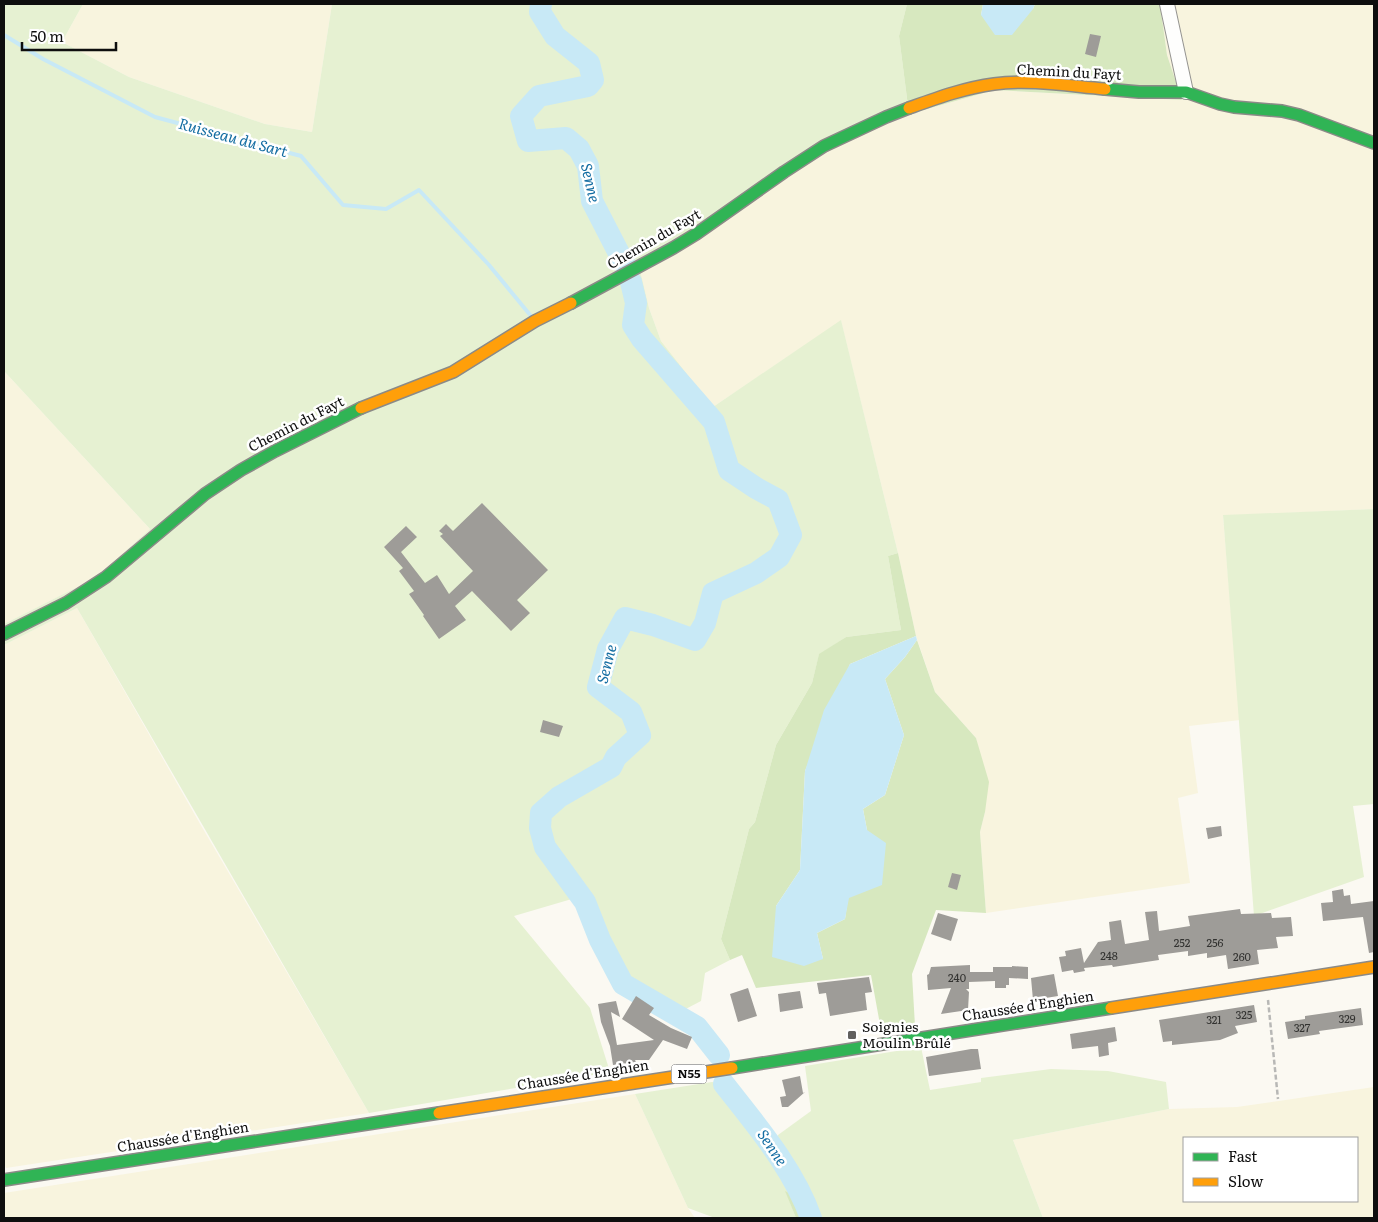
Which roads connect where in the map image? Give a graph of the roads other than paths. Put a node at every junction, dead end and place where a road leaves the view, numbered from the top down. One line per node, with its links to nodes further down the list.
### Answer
1 (1168, 4): 2 (street)
2 (1186, 92): 3 (street, Chemin du Fayt); 4 (street, Chemin du Fayt)
3 (1374, 143)
4 (4, 634)
5 (1374, 966): 6 (street, Chaussée d'Enghien / N55)
6 (4, 1180)

